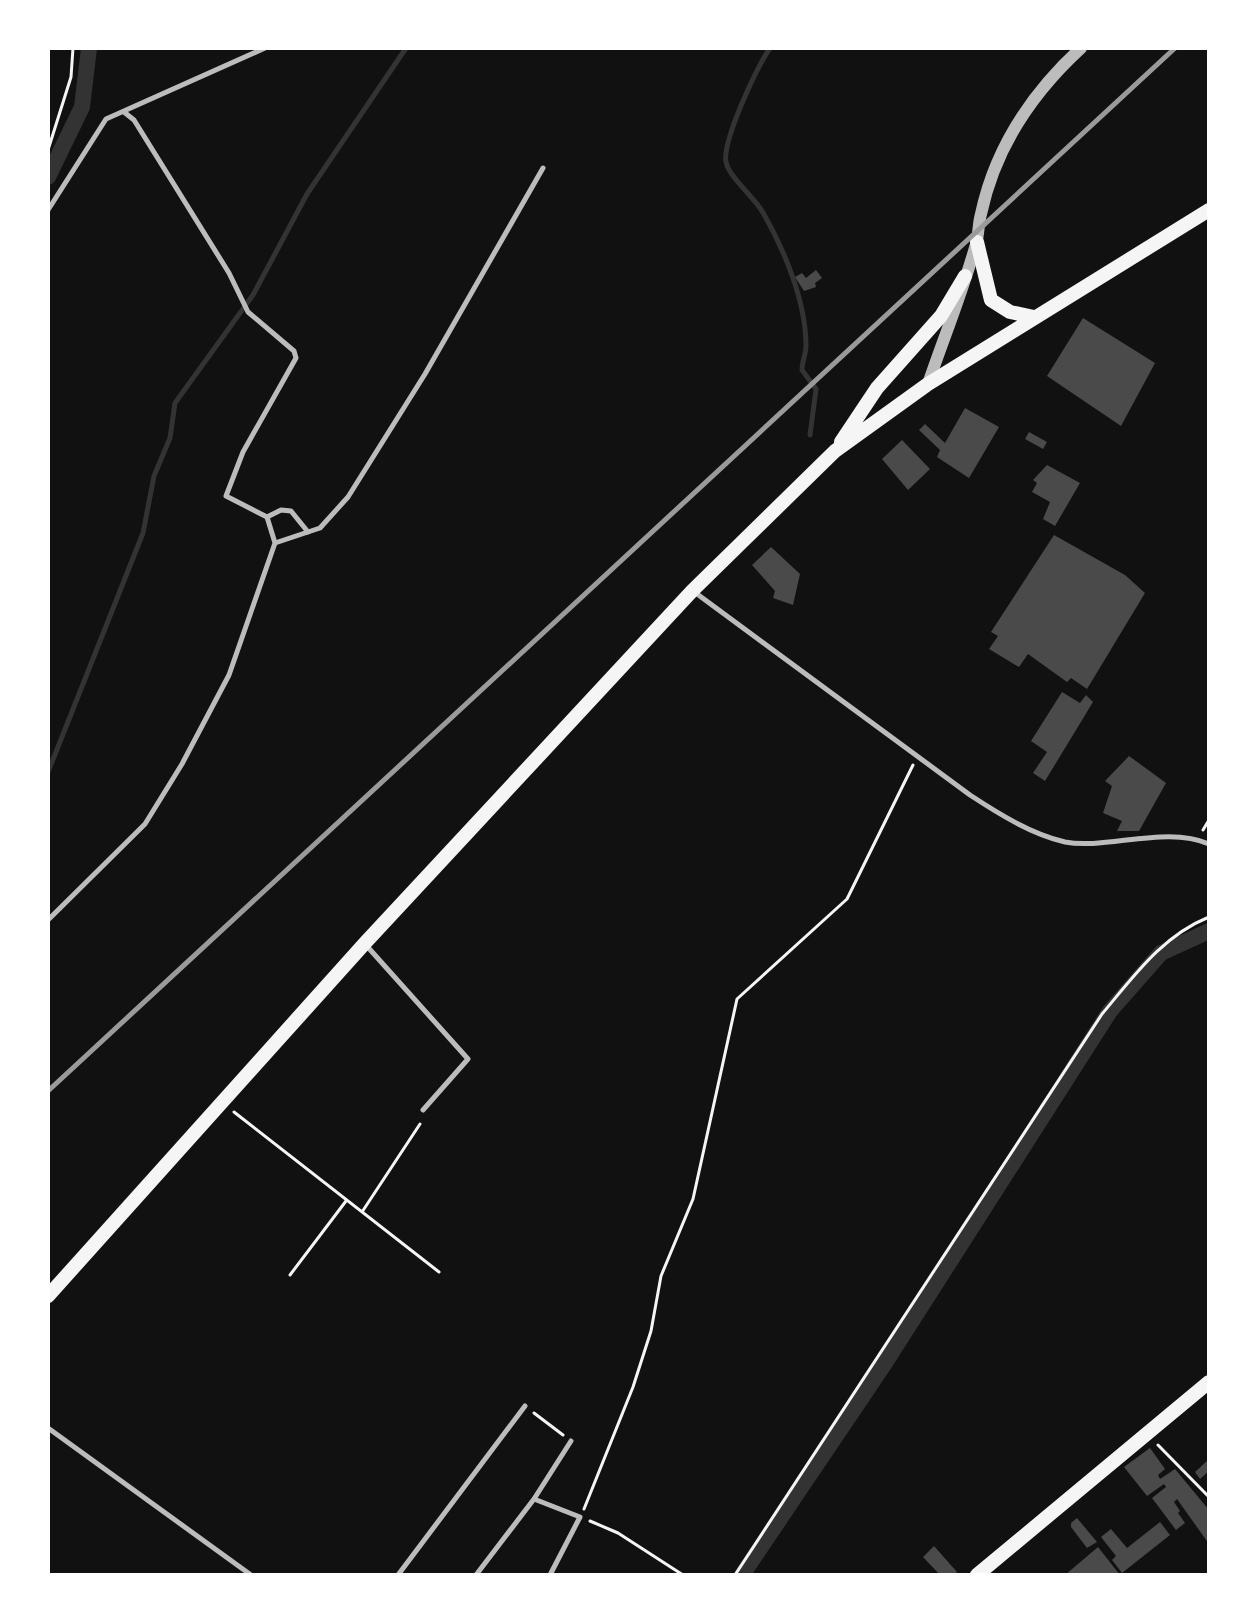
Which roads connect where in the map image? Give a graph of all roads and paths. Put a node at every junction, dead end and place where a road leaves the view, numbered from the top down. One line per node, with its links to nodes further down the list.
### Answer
1 (73, 48): 5 (path)
2 (265, 48): 4 (lane)
3 (1081, 48): 9 (street)
4 (124, 112): 7 (lane); 14 (lane)
5 (48, 150)
6 (543, 168): 15 (lane)
7 (48, 210)
8 (1209, 210): 11 (main road)
9 (977, 242): 10 (street); 11 (main road)
10 (965, 276): 12 (street); 13 (main road)
11 (1034, 317): 12 (main road)
12 (928, 384): 13 (main road)
13 (835, 451): 17 (main road)
14 (267, 517): 15 (lane); 16 (lane)
15 (308, 532): 16 (lane)
16 (275, 543): 23 (lane)
17 (692, 591): 18 (lane); 24 (main road)
18 (918, 754): 20 (lane); 40 (path)
19 (1209, 820): 20 (path)
20 (1199, 839): 21 (lane)
21 (1209, 844)
22 (1209, 917): 46 (path)
23 (48, 920)
24 (365, 943): 25 (main road); 26 (lane)
25 (222, 1103): 28 (path); 32 (main road)
26 (423, 1110)
27 (420, 1124): 29 (path)
28 (346, 1200): 29 (path); 31 (path)
29 (362, 1212): 30 (path)
30 (439, 1272)
31 (290, 1275)
32 (48, 1296)
33 (1209, 1382): 36 (main road)
34 (525, 1406): 37 (path); 42 (lane)
35 (48, 1428): 41 (lane)
36 (1147, 1433): 38 (path); 47 (main road)
37 (571, 1441): 39 (lane)
38 (1209, 1497)
39 (534, 1499): 40 (lane); 43 (lane)
40 (580, 1517): 44 (lane); 45 (path)
41 (251, 1575)
42 (398, 1575)
43 (476, 1575)
44 (550, 1575)
45 (683, 1575)
46 (735, 1575)
47 (977, 1575)

